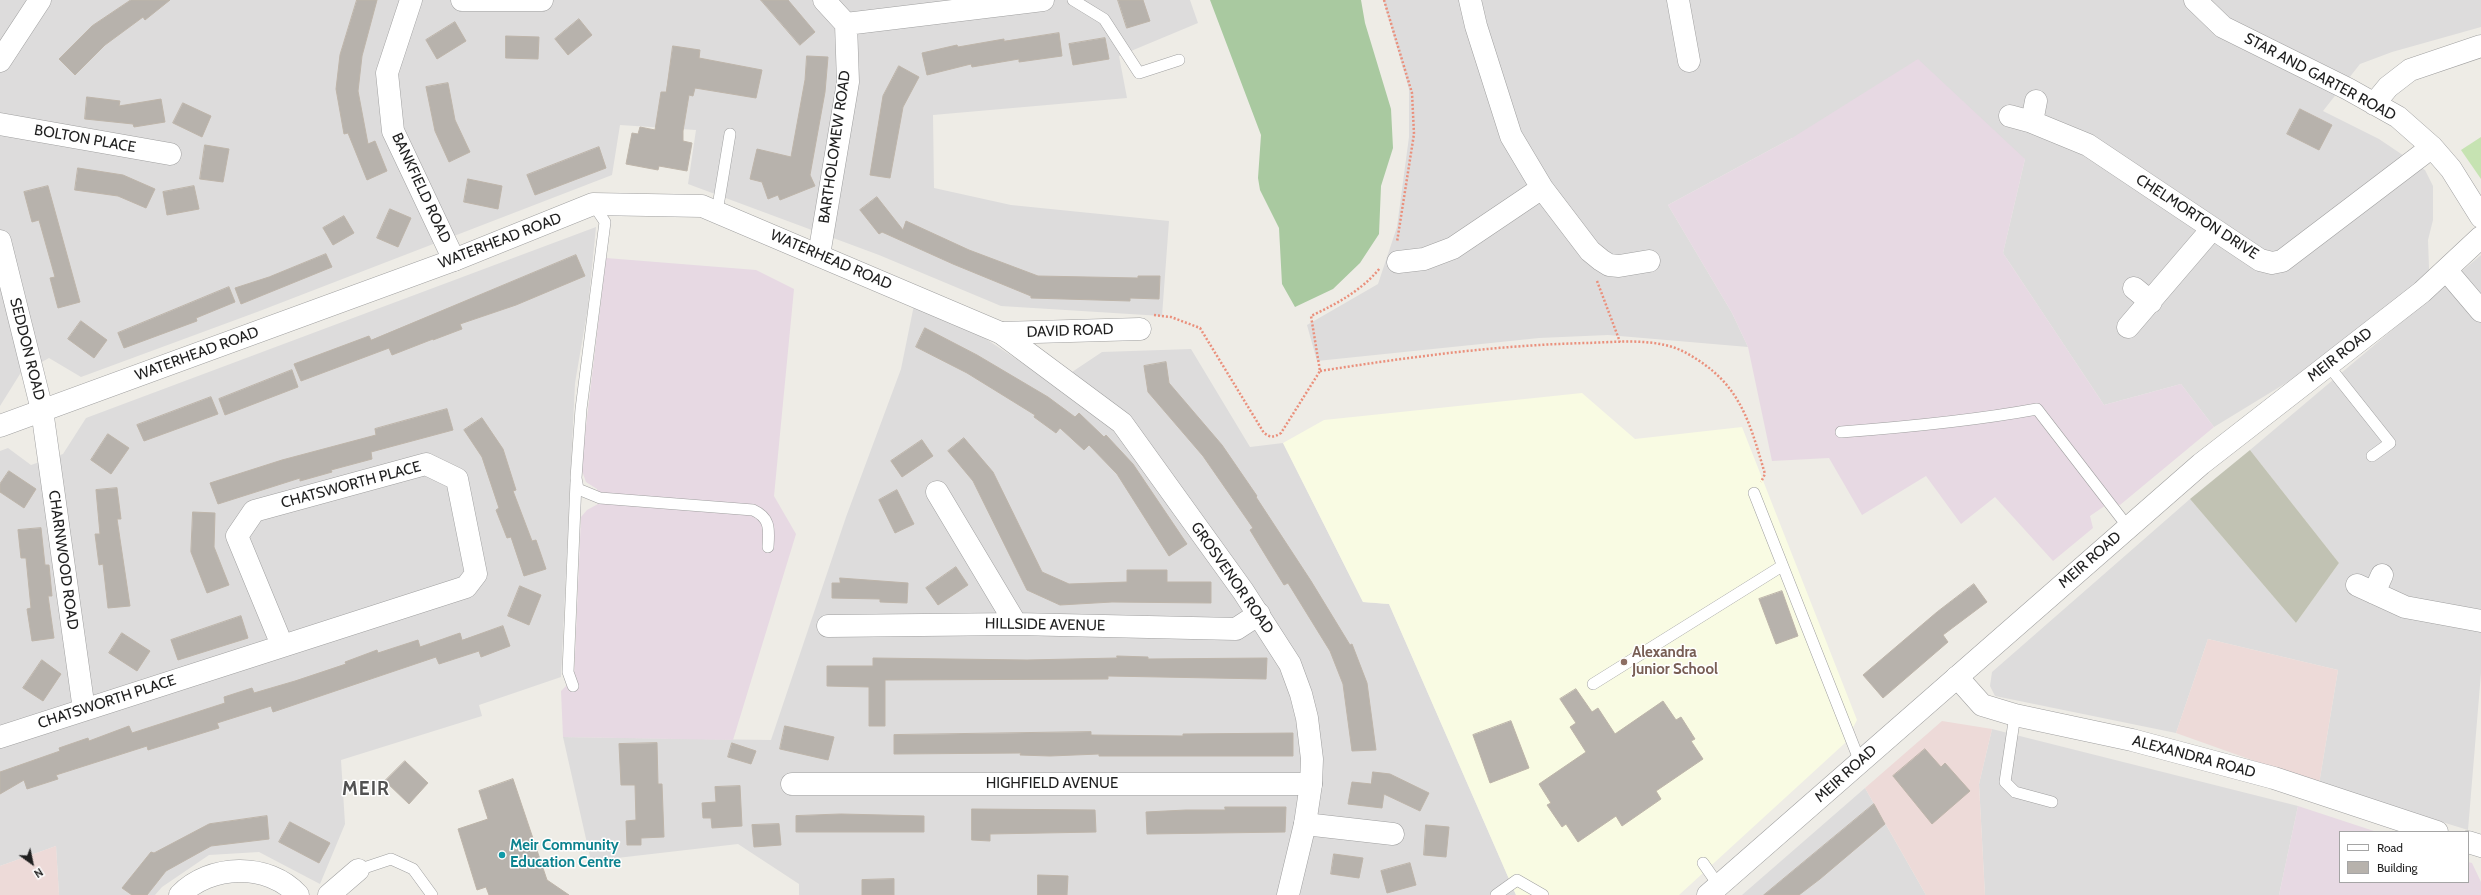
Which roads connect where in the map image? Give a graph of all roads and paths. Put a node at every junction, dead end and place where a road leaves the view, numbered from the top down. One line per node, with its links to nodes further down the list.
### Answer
1 (40, 0): 15 (street)
2 (411, 0): 33 (street, BANKFIELD ROAD)
3 (462, 0): 4 (street)
4 (542, 0)
5 (824, 0): 12 (street)
6 (1043, 0): 12 (street)
7 (1073, 0): 14 (lane)
8 (1384, 0): 32 (path)
9 (1470, 0): 23 (street)
10 (1678, 0): 16 (street)
11 (2195, 0): 17 (street, STAR AND GARTER ROAD)
12 (846, 24): 31 (street, BARTHOLOMEW ROAD)
13 (2481, 46): 17 (street)
14 (1179, 60)
15 (0, 62)
16 (1689, 62)
17 (2374, 104): 21 (street, STAR AND GARTER ROAD)
18 (2010, 116): 27 (street, CHELMORTON DRIVE)
19 (0, 124): 22 (street, BOLTON PLACE)
20 (730, 134): 25 (lane)
21 (2432, 147): 26 (street, STAR AND GARTER ROAD); 27 (street, CHELMORTON DRIVE)
22 (170, 154)
23 (1542, 188): 30 (street); 32 (street)
24 (593, 204): 25 (street, WATERHEAD ROAD); 33 (street, WATERHEAD ROAD); 49 (lane)
25 (717, 212): 31 (street, WATERHEAD ROAD)
26 (2481, 217)
27 (2212, 229): 37 (street)
28 (2481, 237): 35 (street, MEIR ROAD)
29 (0, 241): 45 (street, SEDDON ROAD)
30 (1590, 251): 34 (street); 42 (path)
31 (820, 255): 41 (street, WATERHEAD ROAD)
32 (1392, 258): 44 (path)
33 (454, 260): 45 (street, WATERHEAD ROAD)
34 (1649, 261)
35 (2447, 271): 38 (street); 43 (street, MEIR ROAD)
36 (2134, 288): 37 (street)
37 (2150, 302): 39 (street)
38 (2481, 311)
39 (2128, 327)
40 (1140, 329): 41 (street, DAVID ROAD); 44 (path)
41 (1001, 333): 56 (street, GROSVENOR ROAD)
42 (1620, 342): 44 (path); 51 (path)
43 (2328, 365): 48 (lane); 52 (street, MEIR ROAD)
44 (1320, 371)
45 (42, 410): 46 (street, WATERHEAD ROAD); 64 (street, CHARNWOOD ROAD)
46 (0, 426)
47 (1841, 432): 52 (lane)
48 (2372, 456)
49 (576, 478): 53 (lane); 63 (lane)
50 (937, 492): 58 (street)
51 (1754, 493): 54 (lane)
52 (2128, 527): 61 (street, MEIR ROAD)
53 (768, 547)
54 (1782, 566): 62 (lane); 67 (lane)
55 (2371, 584): 57 (street)
56 (1259, 614): 58 (street, HILLSIDE AVENUE); 69 (street, GROSVENOR ROAD)
57 (2481, 621)
58 (1016, 624): 59 (street, HILLSIDE AVENUE)
59 (828, 626)
60 (282, 646): 60 (street, CHATSWORTH PLACE); 64 (street, CHATSWORTH PLACE)
61 (1957, 677): 65 (street, ALEXANDRA ROAD); 67 (street, MEIR ROAD)
62 (1593, 684)
63 (573, 686)
64 (84, 710): 66 (street, CHATSWORTH PLACE)
65 (2015, 715): 70 (lane); 72 (street, ALEXANDRA ROAD)
66 (0, 736)
67 (1860, 762): 78 (street, MEIR ROAD)
68 (792, 784): 69 (street, HIGHFIELD AVENUE)
69 (1311, 784): 71 (street, GROSVENOR ROAD)
70 (2052, 802)
71 (1305, 824): 73 (street); 83 (street, GROSVENOR ROAD)
72 (2434, 831)
73 (1393, 834)
74 (2469, 842): 75 (street)
75 (2481, 846)
76 (1703, 863): 78 (lane)
77 (358, 870): 81 (street); 82 (lane)
78 (1714, 890)
79 (180, 895): 80 (street)
80 (298, 895)
81 (329, 895)
82 (432, 895)
83 (1288, 895)
84 (1496, 895): 85 (lane)
85 (1543, 895)

